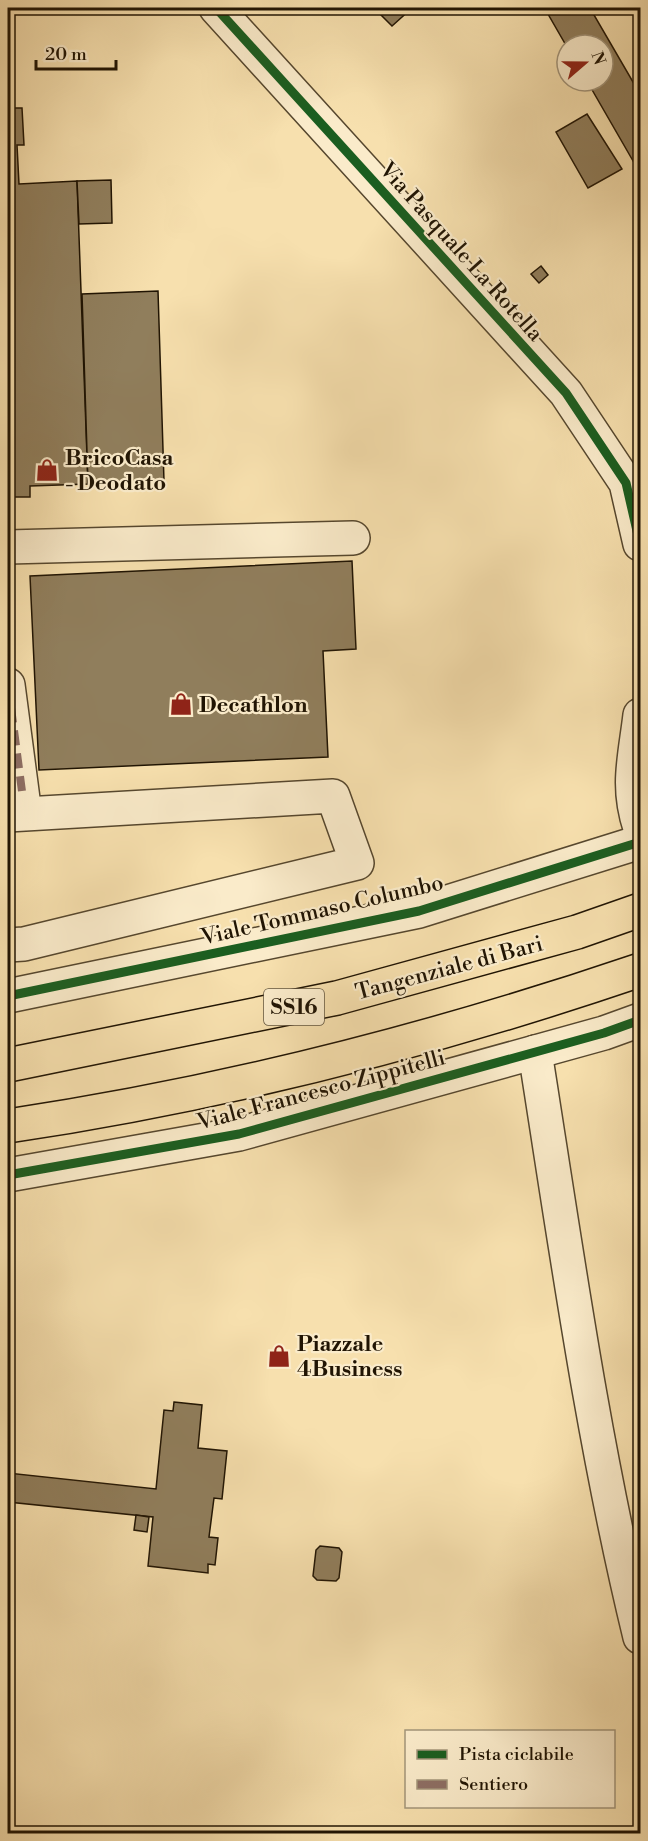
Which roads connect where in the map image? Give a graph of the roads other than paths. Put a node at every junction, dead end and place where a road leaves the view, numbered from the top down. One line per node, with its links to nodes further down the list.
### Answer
1 (216, 8): 2 (street, Via Pasquale La Rotella)
2 (633, 488): 4 (street, Via Pasquale La Rotella)
3 (353, 538): 5 (street)
4 (640, 544)
5 (8, 547)
6 (8, 685): 9 (street)
7 (640, 716): 8 (street)
8 (636, 770): 10 (street)
9 (15, 807): 13 (street)
10 (640, 828)
11 (640, 842): 15 (street, Viale Tommaso Columbo)
12 (640, 910): 18 (highway, Tangenziale di Bari / SS16)
13 (8, 945)
14 (640, 970): 19 (highway)
15 (8, 996)
16 (640, 1020): 17 (street, Viale Francesco Zippitelli)
17 (536, 1052): 20 (street, Viale Francesco Zippitelli); 21 (street)
18 (8, 1065)
19 (8, 1126)
20 (8, 1176)
21 (640, 1637)

